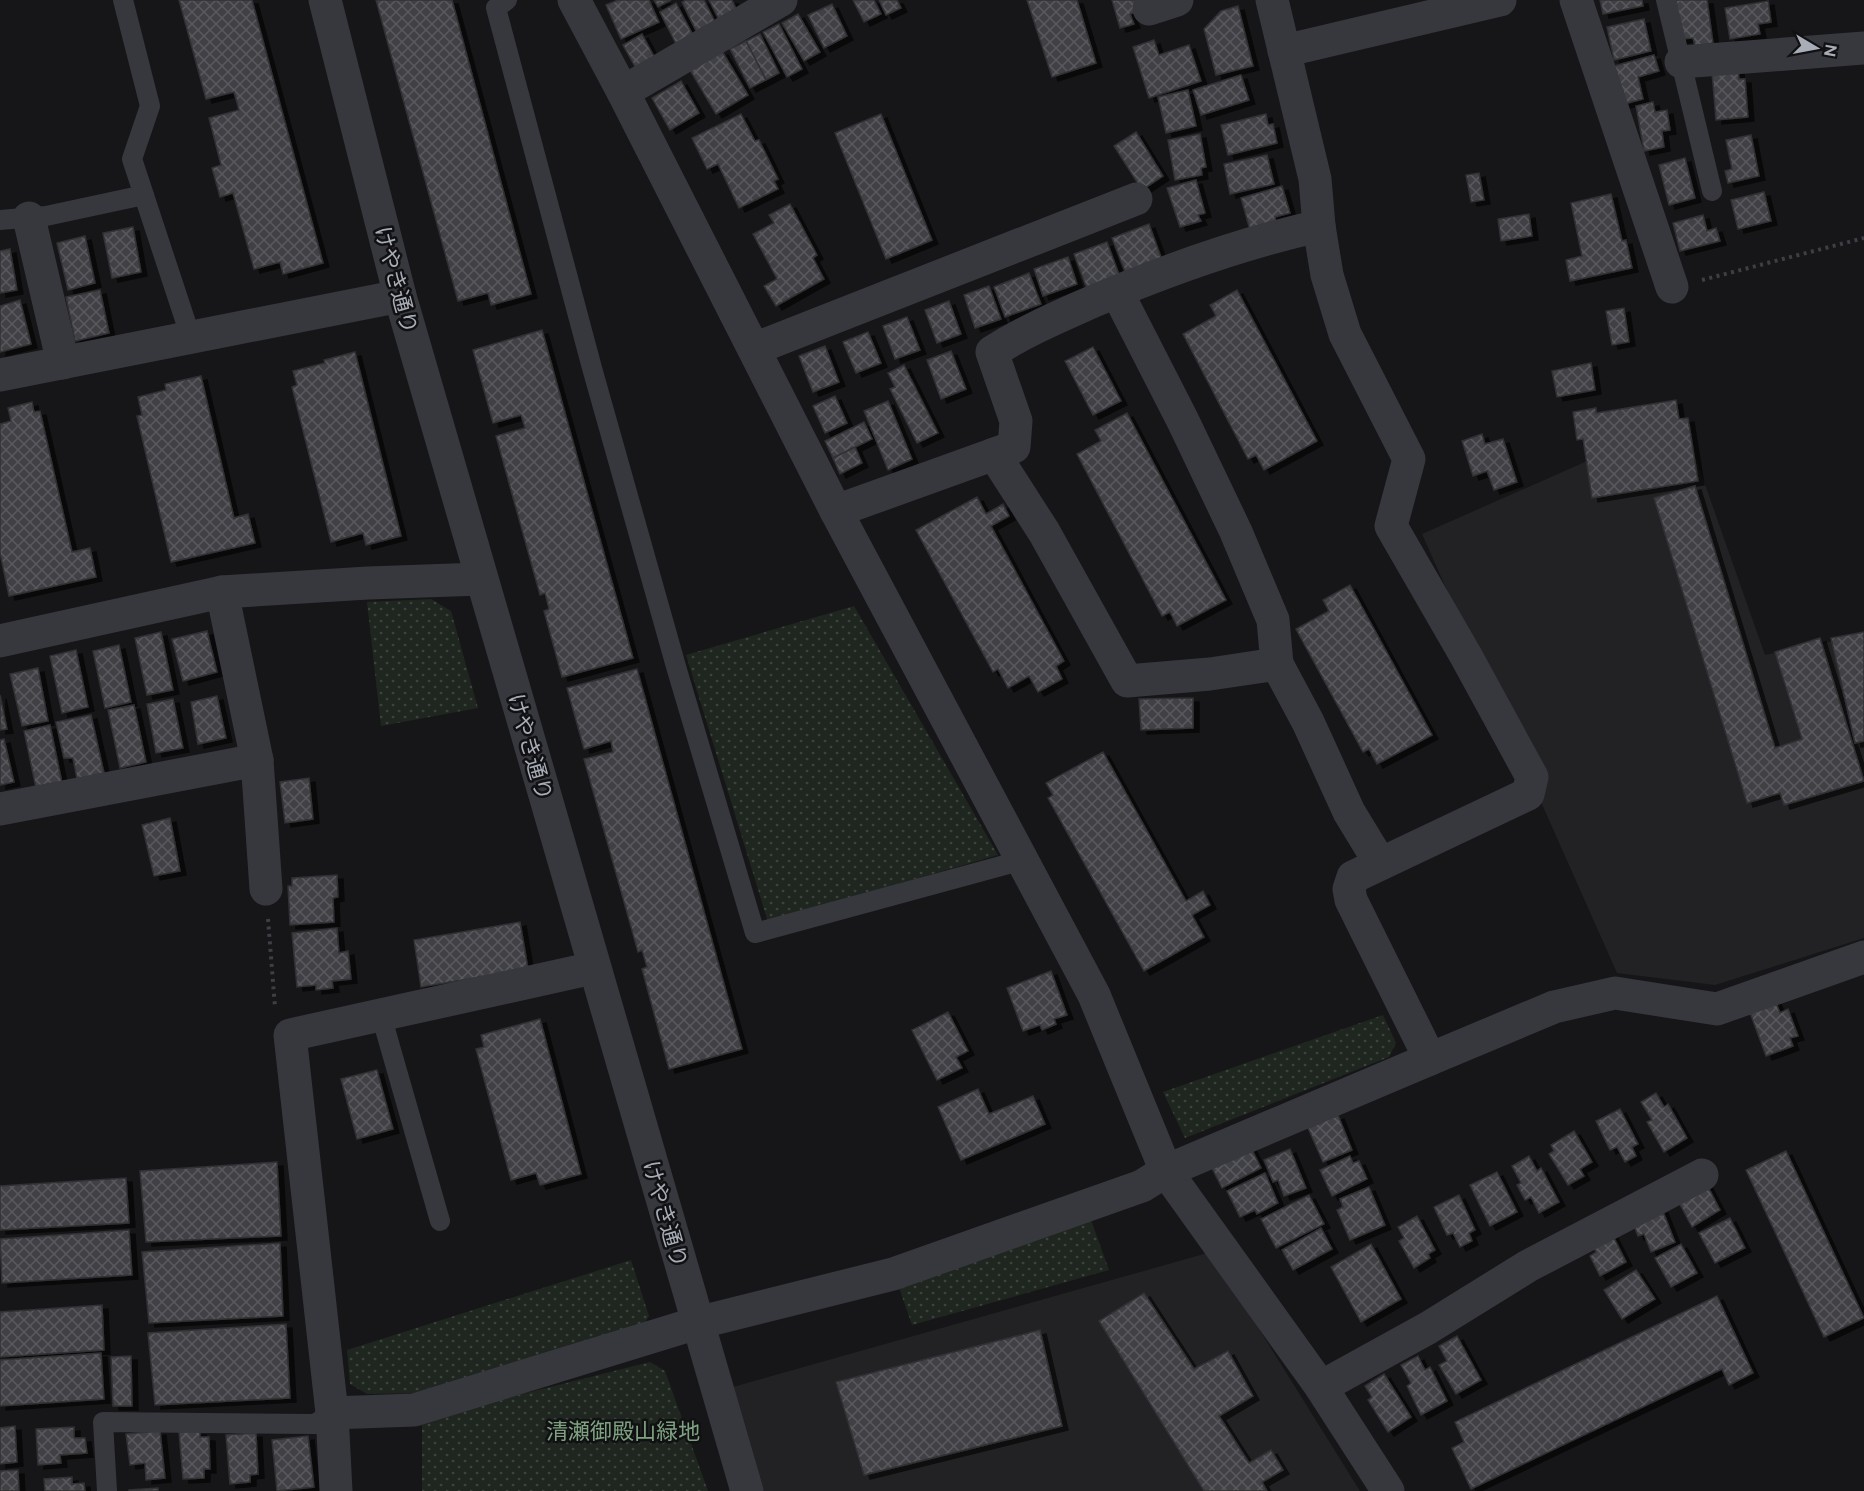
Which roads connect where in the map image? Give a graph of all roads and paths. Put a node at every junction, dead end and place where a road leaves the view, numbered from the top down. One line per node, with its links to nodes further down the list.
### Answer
1 (123, 0): 15 (lane)
2 (325, 0): 22 (street, けやき通り)
3 (507, 0): 35 (lane)
4 (574, 0): 13 (street)
5 (781, 0): 13 (street)
6 (1272, 0): 11 (street)
7 (1500, 0): 11 (street)
8 (1576, 0): 20 (street)
9 (1666, 0): 12 (lane)
10 (1864, 48): 12 (street)
11 (1284, 51): 18 (street)
12 (1681, 62): 14 (lane)
13 (623, 92): 24 (street)
14 (1712, 191)
15 (144, 195): 17 (lane); 23 (lane)
16 (1136, 199): 24 (street)
17 (14, 219): 25 (street)
18 (1319, 226): 21 (street); 36 (street)
19 (1864, 238): 20 (path)
20 (1672, 287)
21 (1117, 292): 27 (street); 32 (street)
22 (400, 296): 23 (street); 29 (street, けやき通り)
23 (191, 338): 25 (street)
24 (754, 349): 28 (street)
25 (63, 363): 26 (street)
26 (0, 375)
27 (994, 454): 28 (street); 32 (street)
28 (836, 511): 35 (street)
29 (481, 579): 30 (street); 39 (street, けやき通り)
30 (222, 592): 31 (street); 33 (street)
31 (0, 641)
32 (1277, 664): 36 (street)
33 (257, 760): 34 (street); 37 (street)
34 (0, 809)
35 (1023, 860): 43 (street)
36 (1380, 863): 42 (street)
37 (266, 889): 41 (path)
38 (1864, 957): 42 (street)
39 (593, 968): 40 (street); 46 (street, けやき通り)
40 (381, 1015): 41 (street); 45 (lane)
41 (290, 1035): 48 (street)
42 (1430, 1059): 43 (street)
43 (1166, 1171): 46 (street); 47 (street)
44 (1702, 1174): 47 (street)
45 (440, 1221)
46 (697, 1323): 48 (street); 51 (street, けやき通り)
47 (1321, 1387): 52 (street)
48 (332, 1413): 49 (lane); 50 (street)
49 (107, 1491)
50 (336, 1491)
51 (747, 1491)
52 (1388, 1491)

